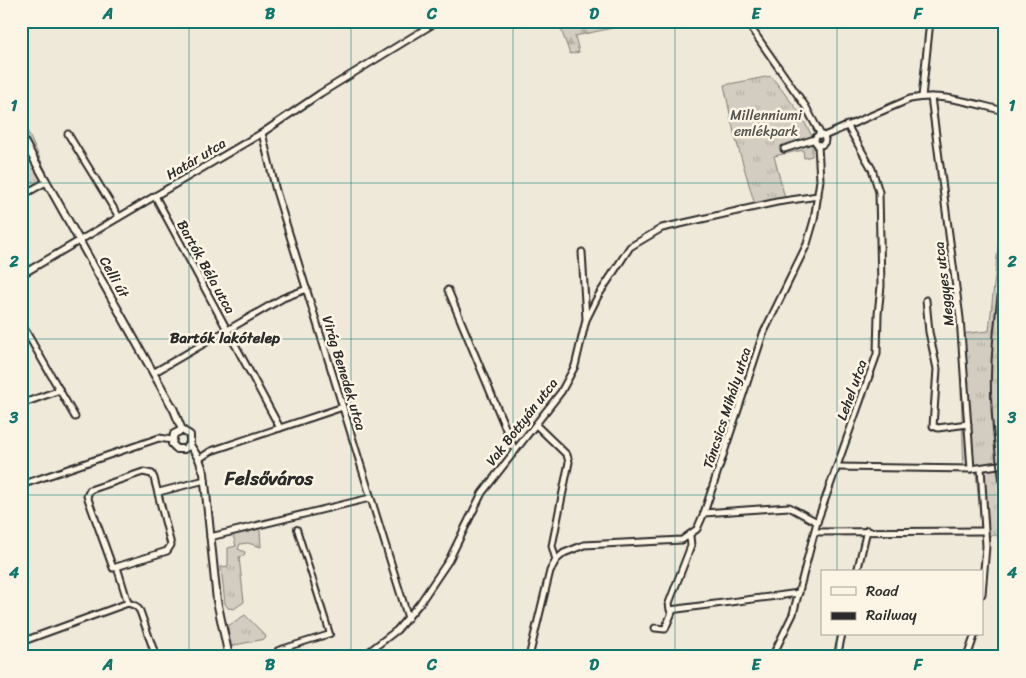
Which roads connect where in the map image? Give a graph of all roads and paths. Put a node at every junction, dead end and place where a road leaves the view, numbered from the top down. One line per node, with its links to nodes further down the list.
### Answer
1 (438, 21): 8 (street, Határ utca)
2 (746, 21): 11 (street)
3 (930, 21): 4 (street)
4 (922, 97): 5 (street); 7 (street)
5 (931, 97): 6 (street); 32 (street, Meggyes utca)
6 (1005, 111)
7 (848, 124): 11 (street); 41 (street, Lehel utca)
8 (262, 133): 15 (street, Határ utca); 21 (street, Virág Benedek utca)
9 (68, 134): 17 (street)
10 (21, 136): 13 (street, Celli út)
11 (820, 140): 12 (street); 16 (street, Táncsics Mihály utca)
12 (784, 149)
13 (46, 182): 14 (street); 18 (street, Celli út)
14 (21, 196)
15 (155, 196): 17 (street, Határ utca); 26 (street, Bartók Béla utca)
16 (818, 196): 24 (street, Vak Bottyán utca); 48 (street, Táncsics Mihály utca)
17 (120, 217): 18 (street, Határ utca)
18 (80, 241): 20 (street, Határ utca); 27 (street, Celli út)
19 (582, 252): 24 (street)
20 (21, 275)
21 (307, 289): 26 (street); 30 (street, Virág Benedek utca)
22 (448, 290): 38 (street)
23 (926, 300): 32 (street)
24 (586, 320): 33 (street, Vak Bottyán utca)
25 (21, 324): 28 (street)
26 (228, 330): 27 (street); 34 (street, Bartók Béla utca)
27 (153, 373): 35 (street, Celli út)
28 (60, 390): 29 (street); 31 (street)
29 (21, 404)
30 (343, 407): 34 (street); 47 (street, Virág Benedek utca)
31 (75, 417)
32 (968, 424): 43 (street, Meggyes utca)
33 (536, 425): 38 (street, Vak Bottyán utca); 56 (street)
34 (280, 428): 39 (street)
35 (182, 430): 36 (street); 37 (street, Celli út)
36 (172, 440): 37 (street); 45 (street)
37 (190, 445): 39 (street, Celli út)
38 (516, 451): 63 (street, Vak Bottyán utca)
39 (200, 459): 44 (street, Celli út)
40 (1005, 464): 42 (street)
41 (837, 467): 43 (street); 49 (street, Lehel utca)
42 (981, 468): 43 (street); 53 (street)
43 (971, 469)
44 (205, 480): 46 (street); 55 (street, Celli út)
45 (21, 485)
46 (159, 492): 57 (street); 57 (street)
47 (370, 498): 55 (street); 63 (street, Virág Benedek utca)
48 (704, 513): 49 (street); 54 (street, Táncsics Mihály utca)
49 (817, 522): 52 (street, Lehel utca)
50 (297, 528): 68 (street)
51 (867, 530): 52 (street); 53 (street); 58 (street)
52 (815, 532): 60 (street, Lehel utca)
53 (986, 532): 59 (street)
54 (690, 536): 56 (street); 62 (street)
55 (210, 537): 70 (street, Celli út)
56 (556, 560): 72 (street)
57 (117, 567): 61 (street)
58 (857, 570)
59 (984, 570)
60 (799, 593): 62 (street); 73 (street, Lehel utca)
61 (128, 603): 67 (street); 69 (street)
62 (673, 610): 64 (street)
63 (408, 618): 71 (street, Vak Bottyán utca)
64 (655, 628)
65 (842, 636): 74 (street)
66 (974, 636): 75 (street)
67 (21, 642)
68 (278, 650)
69 (156, 657)
70 (229, 657)
71 (362, 657)
72 (529, 657)
73 (772, 657)
74 (837, 657)
75 (967, 657)

